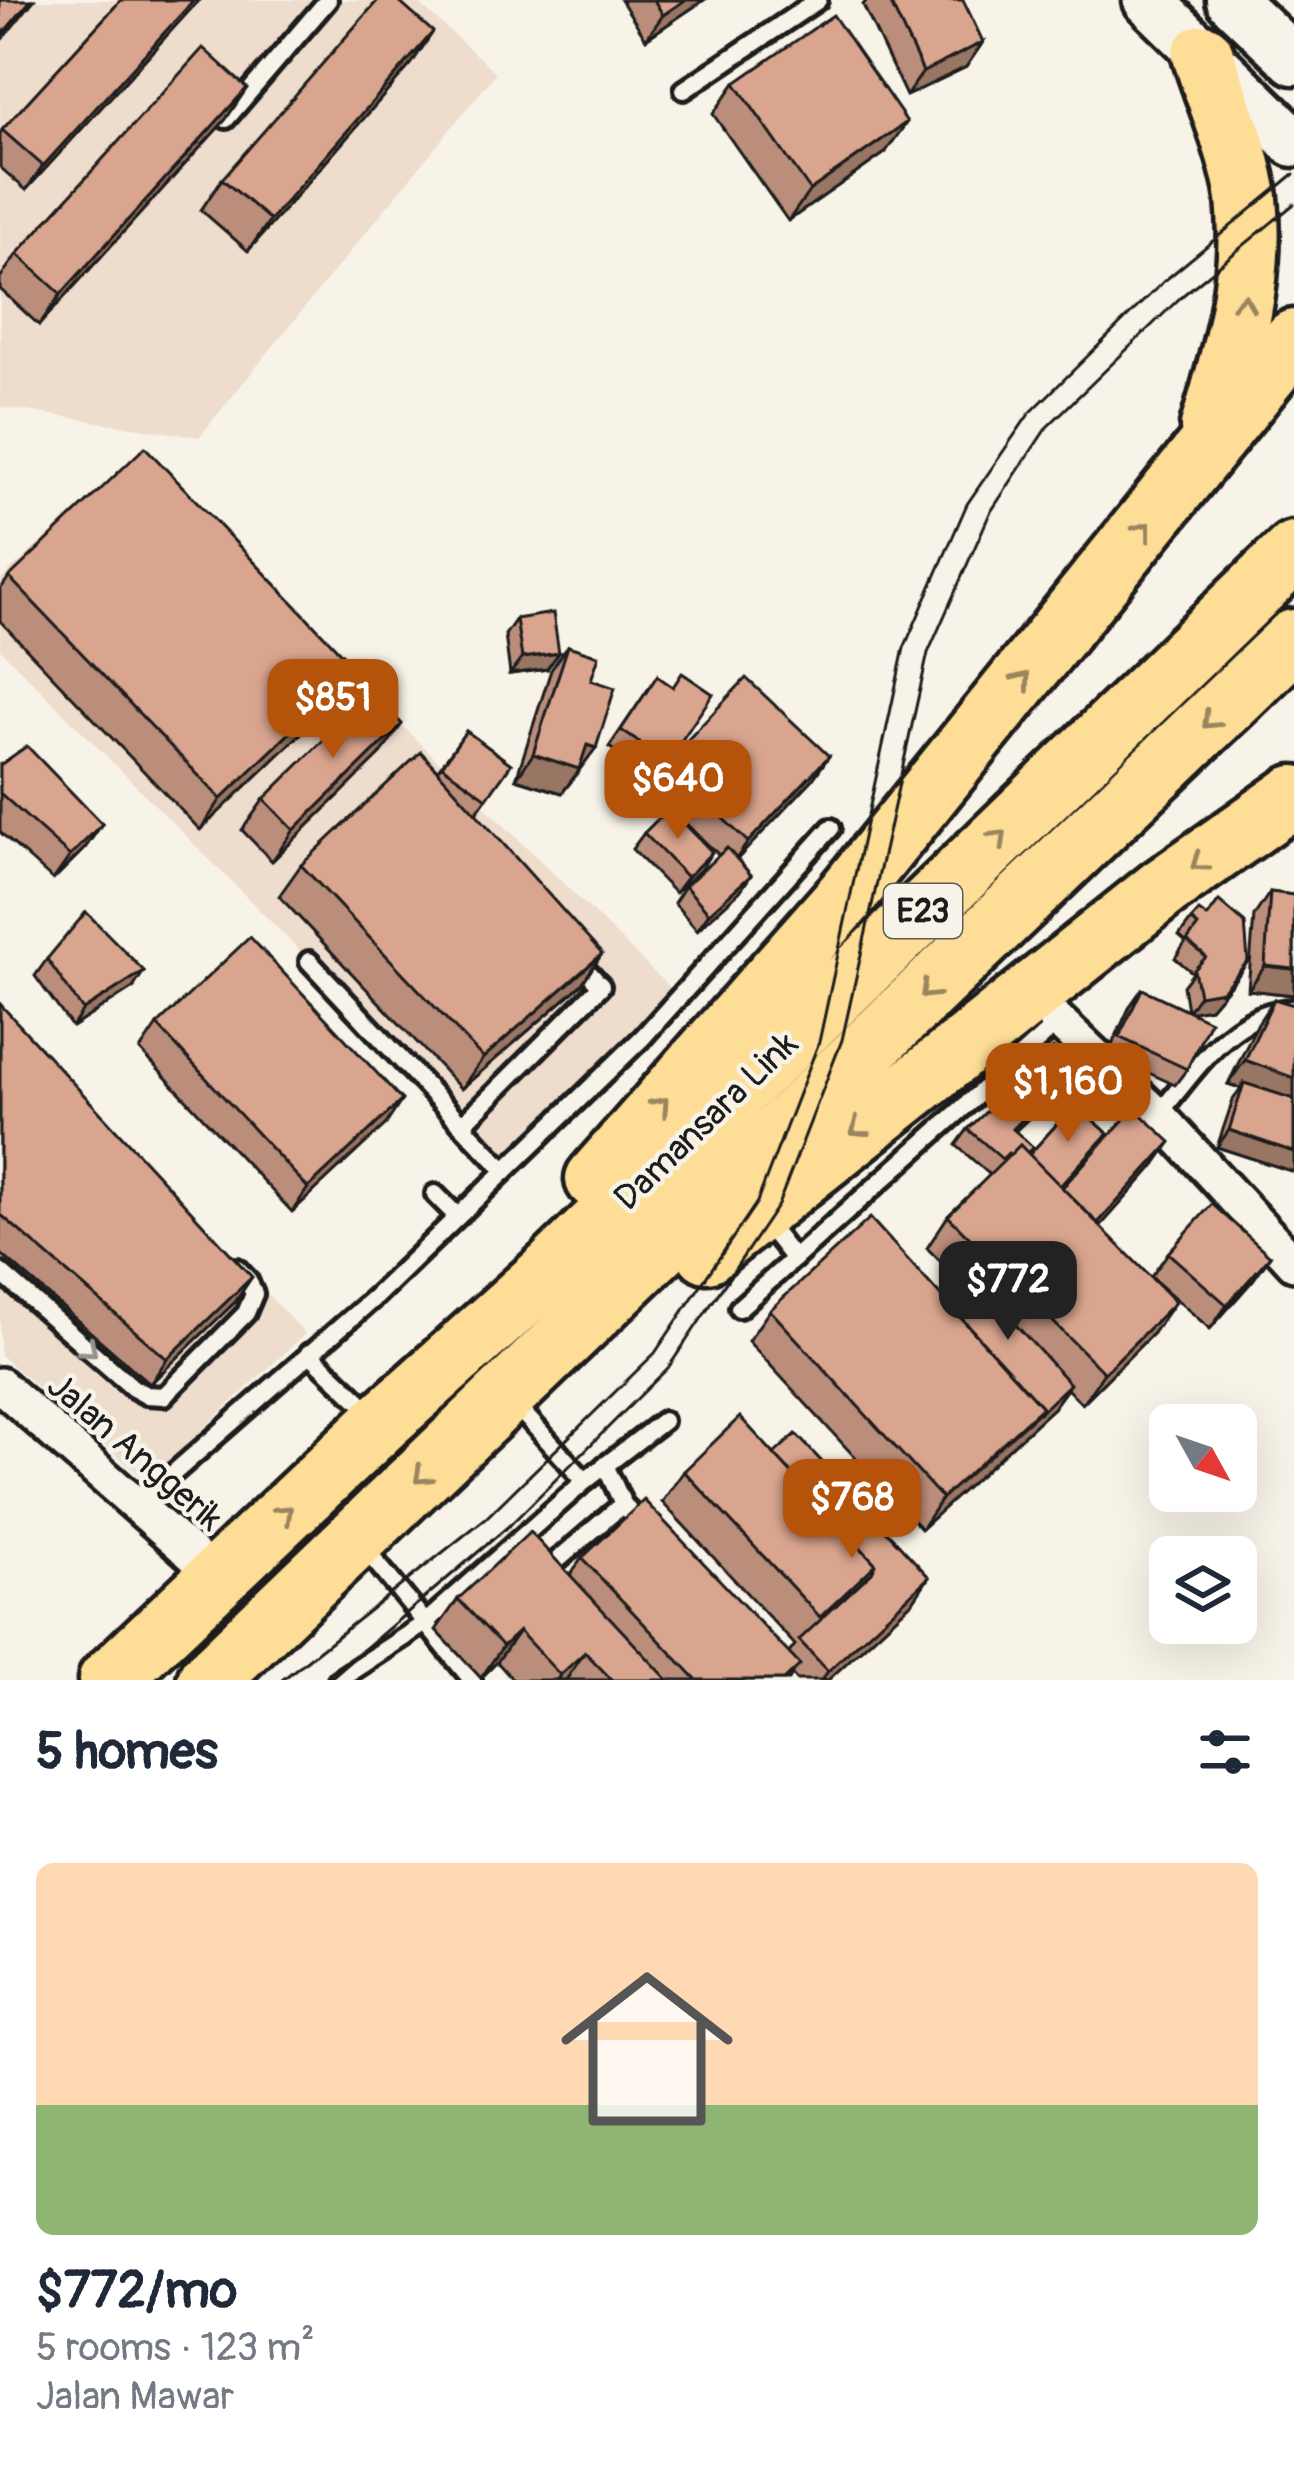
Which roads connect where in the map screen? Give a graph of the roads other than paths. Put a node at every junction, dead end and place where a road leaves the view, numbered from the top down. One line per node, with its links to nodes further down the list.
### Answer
1 (328, 0): 8 (lane)
2 (818, 0): 7 (lane)
3 (1148, 0): 5 (main road)
4 (1231, 0): 6 (main road)
5 (1203, 55): 9 (main road); 11 (highway, one-way to 5)
6 (1294, 60)
7 (684, 90)
8 (226, 119)
9 (1294, 142)
10 (1294, 340): 11 (highway)
11 (1203, 456): 29 (highway, one-way to 11)
12 (1294, 552): 29 (highway, Damansara Link / E23, one-way to 12)
13 (1294, 640): 34 (highway, Damansara Link / E23, one-way to 34)
14 (1294, 796): 18 (highway, one-way to 18)
15 (831, 828): 22 (lane)
16 (570, 953): 21 (lane)
17 (309, 961): 21 (lane)
18 (1047, 1008): 20 (street); 24 (highway, one-way to 24); 26 (lane)
19 (1294, 1009): 20 (lane)
20 (1158, 1114): 28 (street)
21 (461, 1125): 22 (lane)
22 (505, 1171): 25 (lane)
23 (435, 1194): 25 (lane)
24 (757, 1213): 26 (lane); 34 (highway)
25 (458, 1216): 32 (lane)
26 (794, 1259): 31 (lane)
27 (232, 1263): 30 (lane, one-way to 27)
28 (1294, 1263)
29 (553, 1269): 36 (highway, Damansara Link / E23)
30 (0, 1272)
31 (739, 1308)
32 (309, 1353): 36 (lane); 40 (lane)
33 (0, 1385): 40 (street, Jalan Anggerik)
34 (516, 1387): 38 (lane); 41 (highway, Damansara Link / E23, one-way to 41)
35 (663, 1421): 37 (lane)
36 (382, 1422): 43 (highway, Damansara Link / E23, one-way to 36)
37 (605, 1466): 38 (lane); 39 (lane)
38 (585, 1480): 45 (lane)
39 (623, 1504): 42 (lane); 44 (lane)
40 (136, 1506): 43 (street, Jalan Anggerik)
41 (357, 1538): 45 (lane); 47 (highway, Damansara Link / E23)
42 (653, 1539)
43 (218, 1577): 46 (highway, Damansara Link / E23)
44 (548, 1597)
45 (424, 1624): 48 (lane); 49 (lane)
46 (109, 1680)
47 (208, 1680)
48 (338, 1680)
49 (472, 1680)

